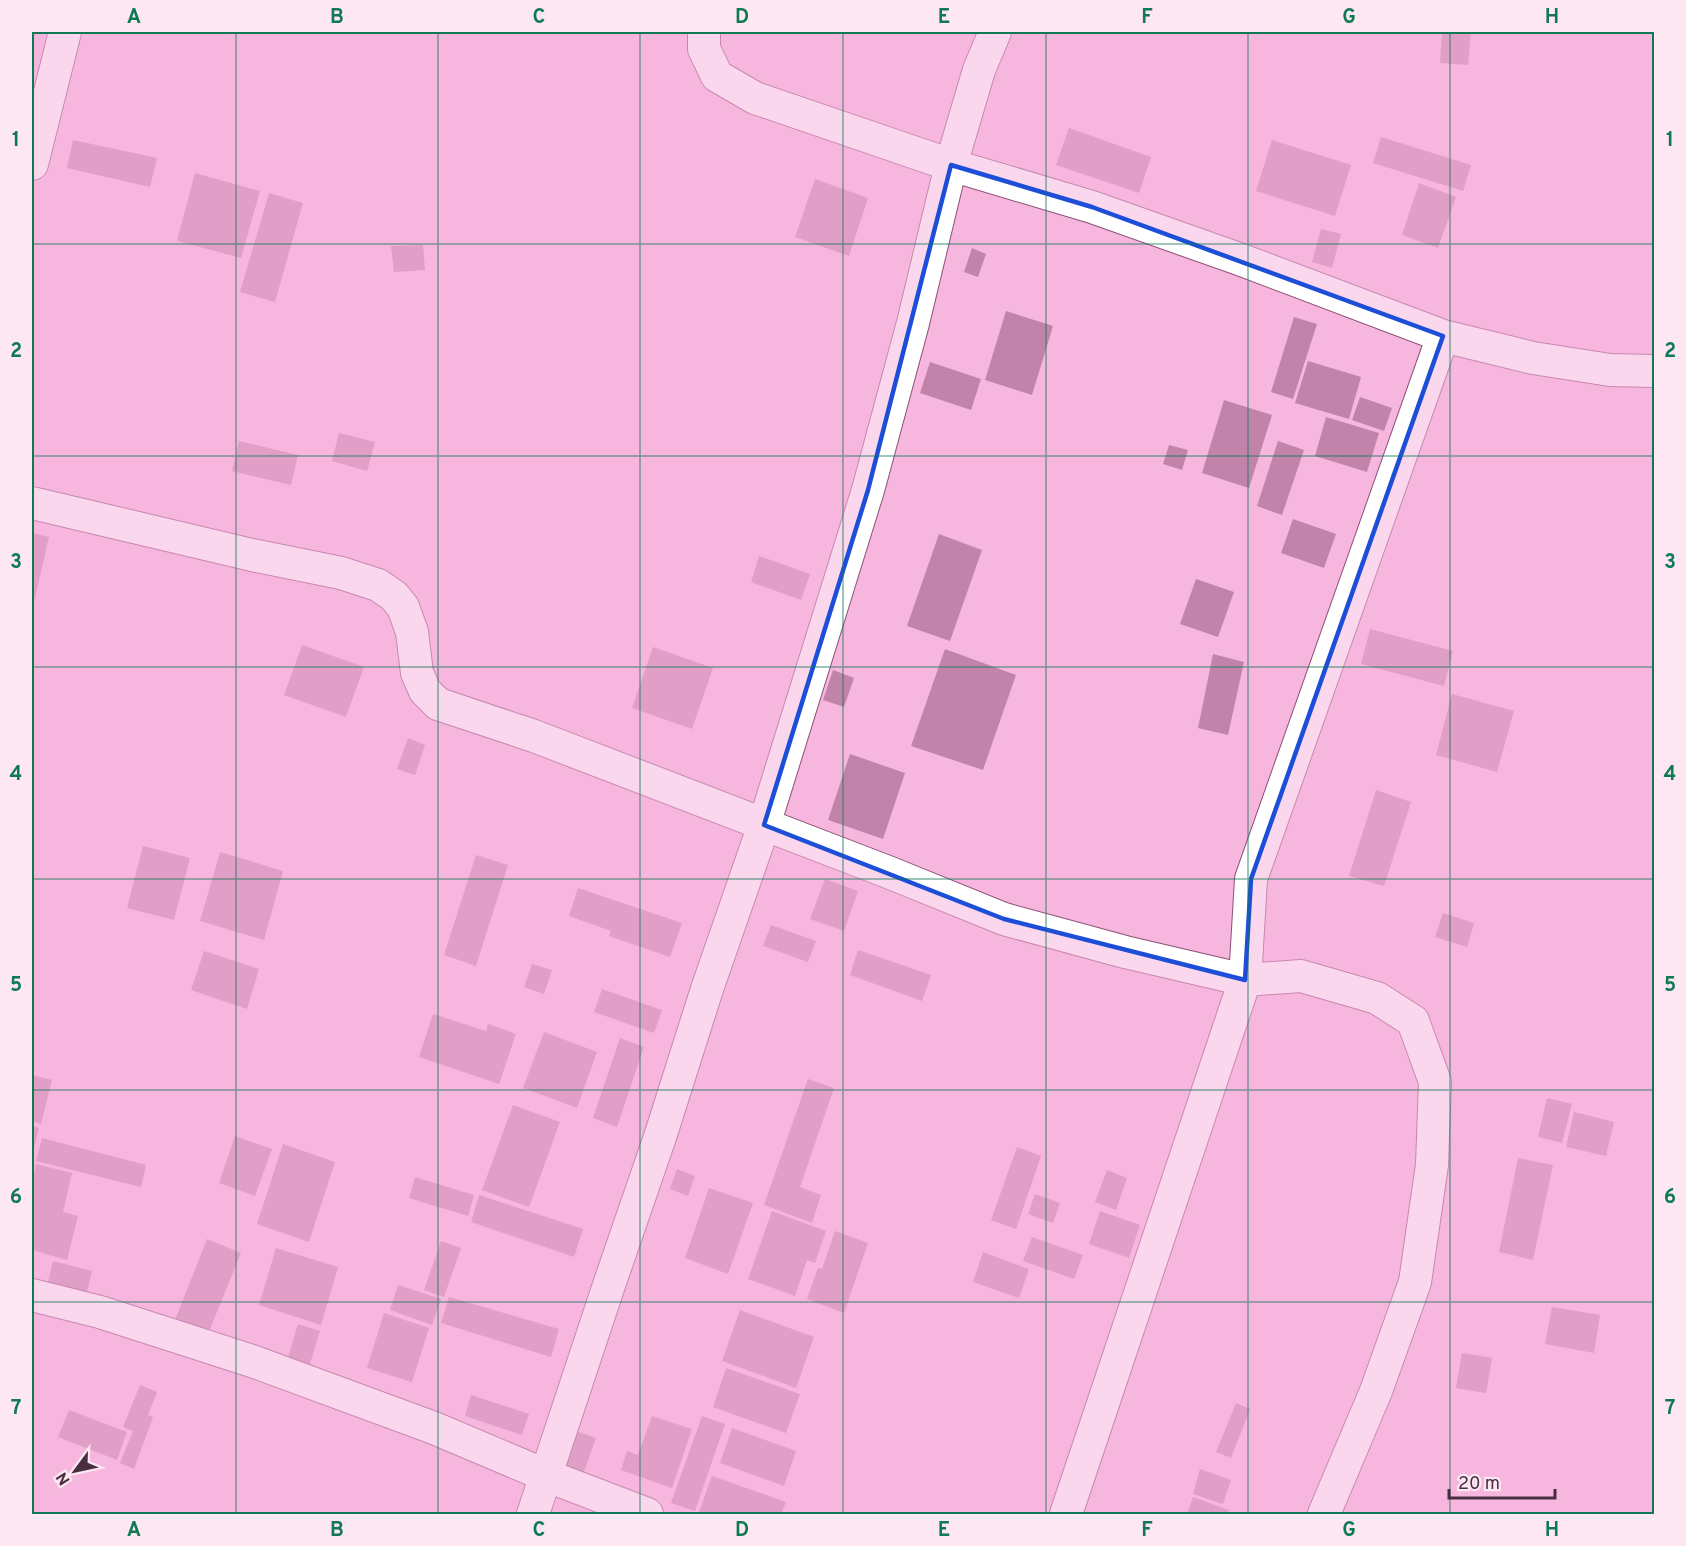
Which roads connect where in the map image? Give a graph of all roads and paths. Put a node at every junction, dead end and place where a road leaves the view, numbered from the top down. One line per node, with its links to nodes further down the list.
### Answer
1 (65, 32): 4 (street)
2 (704, 32): 5 (street)
3 (995, 32): 5 (street)
4 (32, 164)
5 (951, 165): 6 (street); 9 (street)
6 (1443, 336): 7 (street); 10 (street)
7 (1654, 371)
8 (32, 503): 9 (street)
9 (764, 825): 10 (street); 12 (street)
10 (1245, 980): 15 (street); 16 (street)
11 (32, 1295): 12 (street)
12 (545, 1475): 13 (street); 14 (street)
13 (533, 1515)
14 (646, 1515)
15 (1066, 1515)
16 (1323, 1515)

